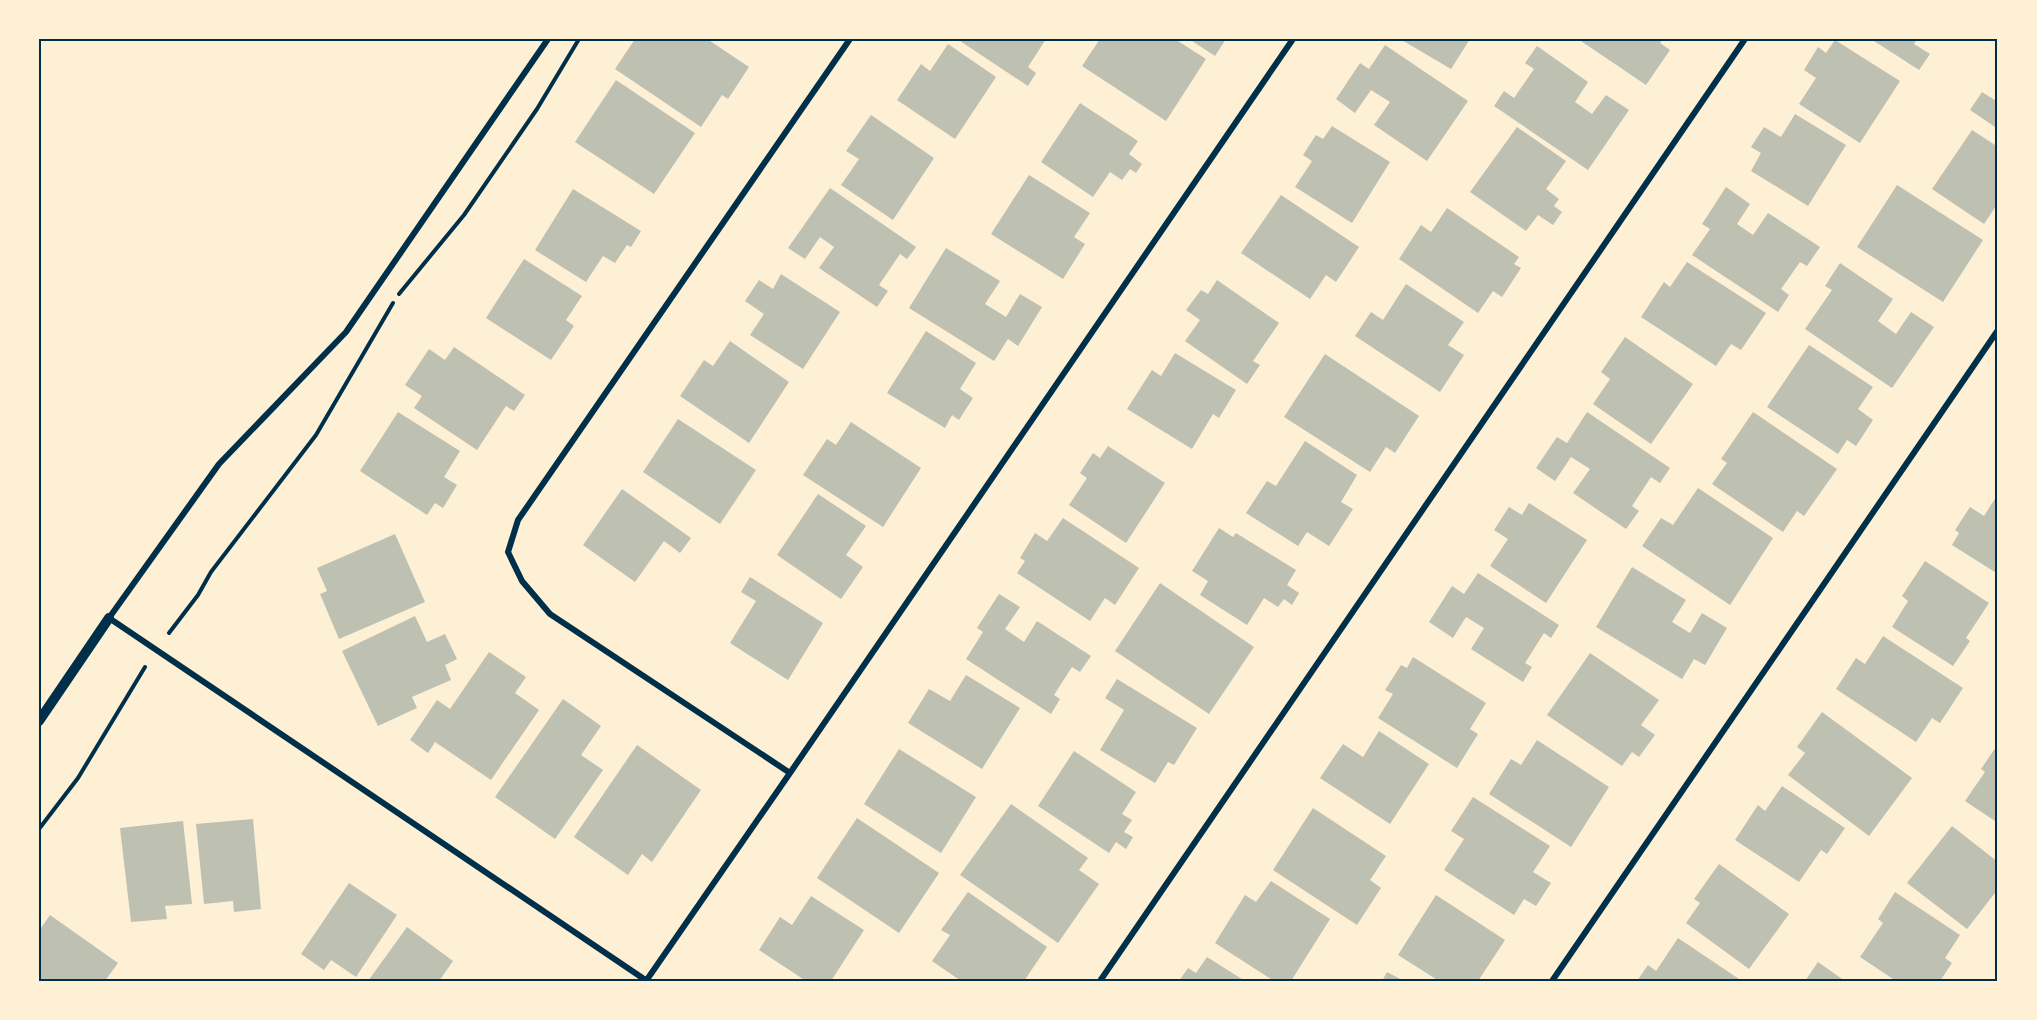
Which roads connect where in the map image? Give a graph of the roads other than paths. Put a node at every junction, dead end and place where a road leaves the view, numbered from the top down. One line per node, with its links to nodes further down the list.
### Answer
1 (548, 39): 6 (street)
2 (850, 39): 8 (street)
3 (1293, 39): 8 (street)
4 (1745, 39): 10 (street)
5 (1998, 330): 11 (street)
6 (109, 618): 7 (street); 9 (street)
7 (39, 721)
8 (790, 773): 9 (street)
9 (646, 981)
10 (1100, 981)
11 (1552, 981)

